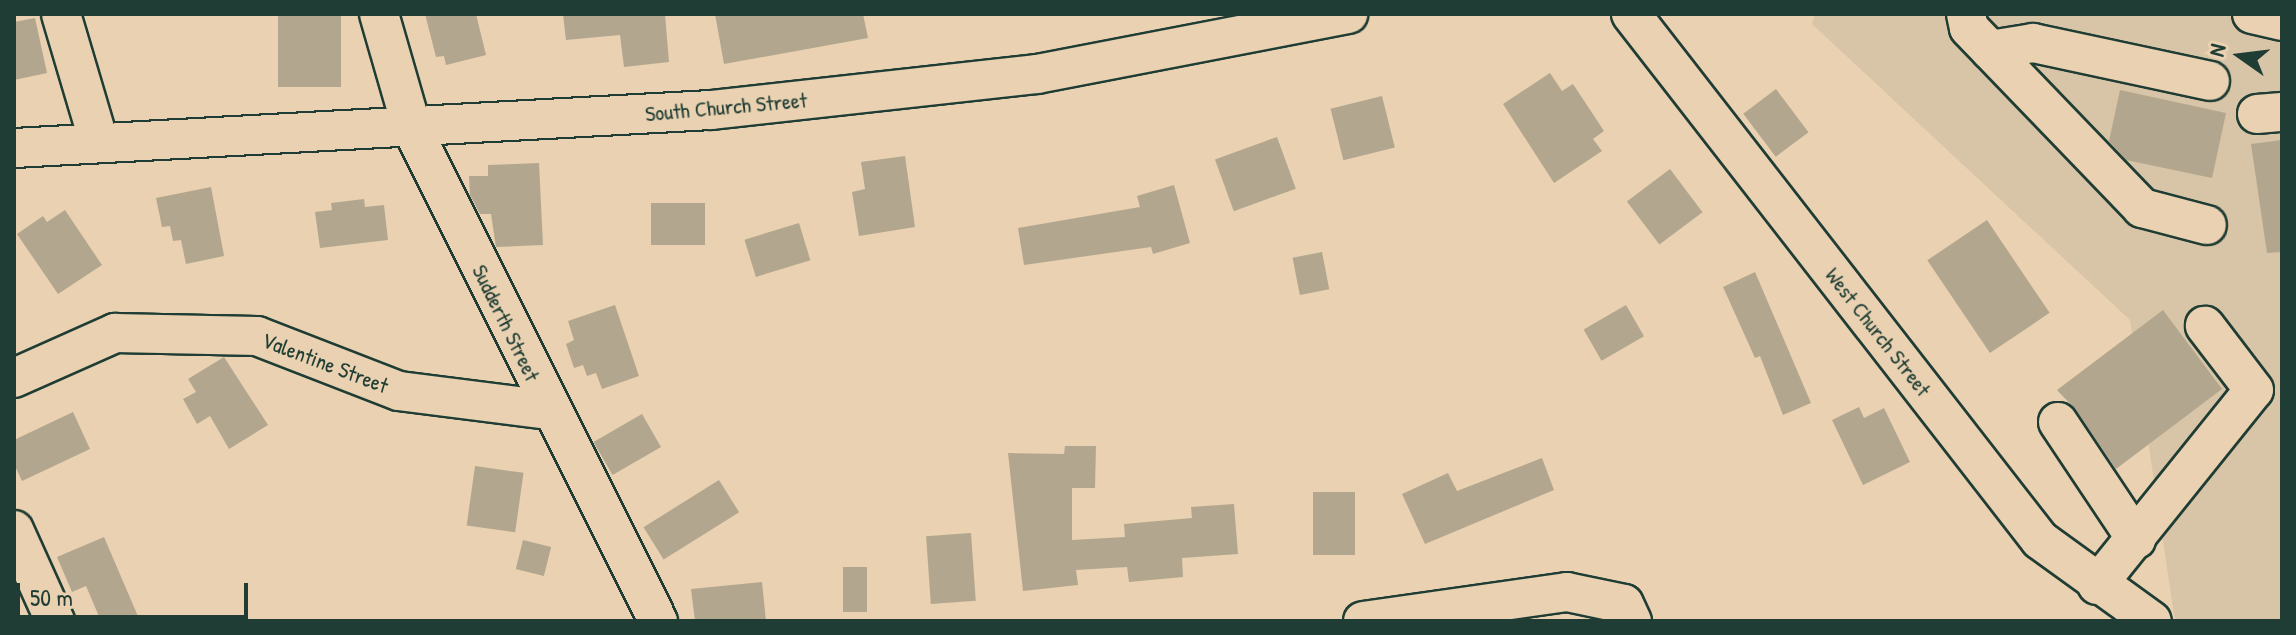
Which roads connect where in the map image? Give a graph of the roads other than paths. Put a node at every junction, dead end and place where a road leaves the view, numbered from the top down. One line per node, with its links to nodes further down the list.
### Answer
1 (61, 14): 11 (street)
2 (379, 14): 10 (street, Sudderth Street)
3 (1348, 14): 10 (street, South Church Street)
4 (1631, 14): 20 (street, West Church Street)
5 (1966, 14): 8 (street)
6 (2252, 14): 7 (street)
7 (2282, 21)
8 (1990, 50): 9 (street); 13 (street)
9 (2210, 81)
10 (412, 128): 11 (street, South Church Street); 16 (street, Sudderth Street)
11 (99, 142): 12 (street, South Church Street)
12 (14, 148)
13 (2207, 225)
14 (2205, 326): 19 (street)
15 (14, 378): 16 (street, Valentine Street)
16 (549, 410): 22 (street, Sudderth Street)
17 (2058, 422): 19 (street)
18 (14, 530): 21 (street)
19 (2136, 539): 20 (street)
20 (2097, 585): 25 (street, West Church Street)
21 (55, 621)
22 (658, 621)
23 (1363, 621): 24 (street)
24 (1632, 621)
25 (2152, 621)

